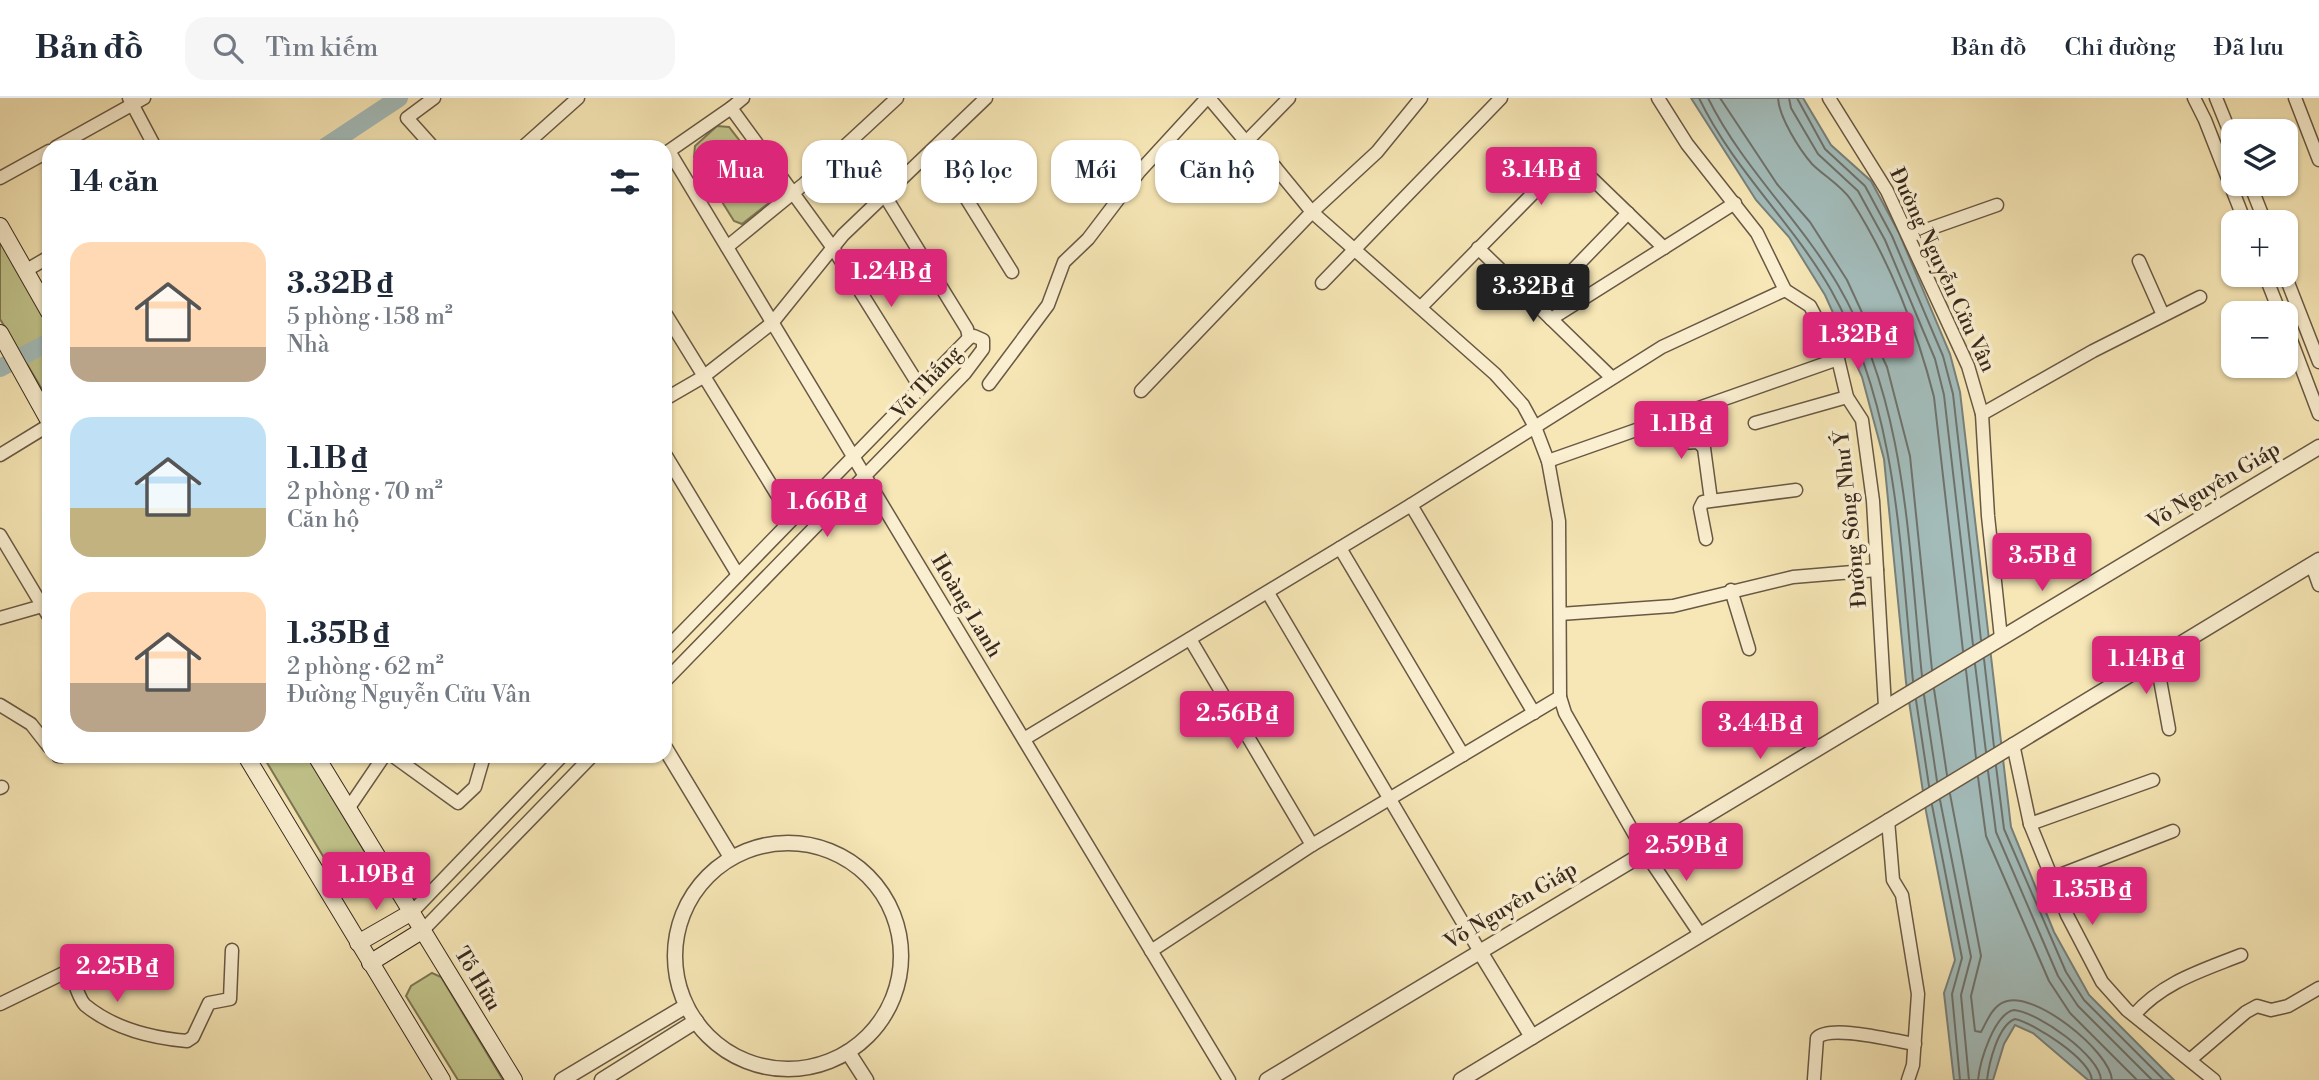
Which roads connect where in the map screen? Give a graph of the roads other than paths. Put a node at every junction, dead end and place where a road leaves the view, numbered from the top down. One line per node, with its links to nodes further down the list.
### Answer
1 (434, 98): 20 (street)
2 (578, 98): 21 (street)
3 (743, 98): 16 (street)
4 (897, 98): 33 (street)
5 (986, 98): 22 (street)
6 (1208, 98): 23 (street); 71 (street)
7 (1289, 98): 24 (street)
8 (1421, 98): 40 (street)
9 (1501, 98): 48 (street)
10 (1658, 98): 37 (street, Đường Sông Như Ý)
11 (1829, 98): 43 (street, Đường Nguyễn Cửu Vân)
12 (2194, 98): 39 (street)
13 (2216, 98): 17 (street)
14 (2295, 98): 28 (street)
15 (135, 100): 18 (street); 19 (street)
16 (731, 108): 25 (street, Hoàng Lanh); 33 (street)
17 (2225, 119)
18 (68, 140)
19 (152, 140)
20 (427, 140)
21 (531, 140)
22 (943, 140)
23 (1244, 140)
24 (1248, 140)
25 (672, 149)
26 (42, 155): 32 (street)
27 (672, 156): 44 (street, Hoàng Lanh)
28 (2319, 160)
29 (921, 161): 31 (street)
30 (1279, 172): 40 (street)
31 (907, 175)
32 (0, 178)
33 (793, 194): 44 (street); 45 (street)
34 (878, 203): 45 (street)
35 (889, 203): 65 (street)
36 (969, 203): 52 (street)
37 (1735, 203): 47 (street); 55 (street, Đường Sông Như Ý)
38 (1997, 205): 43 (street)
39 (2240, 210)
40 (1312, 212): 48 (street); 73 (street)
41 (1628, 213): 46 (street); 47 (street); 58 (street)
42 (0, 226): 51 (main road)
43 (1909, 236): 77 (street, Đường Nguyễn Cửu Vân)
44 (727, 247): 62 (street, Hoàng Lanh)
45 (833, 248): 62 (street); 72 (street)
46 (1478, 248): 58 (street); 59 (street)
47 (1664, 248): 61 (street)
48 (1352, 249): 53 (street); 59 (street)
49 (42, 261): 51 (street)
50 (2139, 261): 60 (street)
51 (26, 271): 57 (main road)
52 (1012, 272)
53 (1322, 283)
54 (2290, 287): 68 (street)
55 (1785, 290): 66 (street, Đường Sông Như Ý); 70 (street)
56 (2200, 297): 60 (street)
57 (42, 300)
58 (1538, 306): 61 (street)
59 (1421, 307): 81 (street)
60 (2163, 315): 77 (street)
61 (1551, 319): 70 (street)
62 (772, 323): 69 (street); 85 (street, Hoàng Lanh)
63 (672, 325): 69 (street)
64 (0, 333): 76 (main road)
65 (969, 338): 72 (street, Vũ Thắng); 88 (street, Vũ Thắng)
66 (1838, 359): 75 (street, Đường Sông Như Ý); 79 (street)
67 (2298, 359): 78 (street)
68 (2319, 362)
69 (703, 377): 74 (street); 92 (street)
70 (1611, 377): 81 (street)
71 (989, 384)
72 (920, 387): 85 (street, Vũ Thắng)
73 (1141, 391)
74 (672, 395)
75 (1847, 397): 80 (street); 97 (street, Đường Sông Như Ý)
76 (42, 410)
77 (1982, 414): 107 (street, Đường Nguyễn Cửu Vân)
78 (2319, 414)
79 (1673, 419): 86 (street); 90 (street)
80 (1755, 423)
81 (1535, 427): 86 (street); 91 (street)
82 (42, 428): 84 (street)
83 (2319, 447): 107 (street, Võ Nguyên Giáp)
84 (0, 455)
85 (852, 455): 88 (street, Hoàng Lanh); 92 (street, Vũ Thắng)
86 (1548, 461): 104 (street)
87 (672, 466): 98 (street)
88 (865, 476): 111 (street, Vũ Thắng); 118 (street, Hoàng Lanh)
89 (1796, 490): 90 (street)
90 (1711, 499): 94 (street)
91 (1411, 505): 95 (street); 115 (street)
92 (792, 519): 98 (street, Vũ Thắng)
93 (0, 535): 102 (street)
94 (1706, 539)
95 (1340, 548): 101 (street); 120 (street)
96 (2315, 562): 99 (street); 110 (street)
97 (1877, 570): 100 (street); 113 (street, Đường Sông Như Ý)
98 (738, 575): 108 (street, Vũ Thắng)
99 (2319, 585)
100 (1731, 590): 104 (street); 109 (street)
101 (1268, 593): 106 (street); 130 (street)
102 (42, 604)
103 (42, 612): 105 (street)
104 (1560, 614): 112 (street)
105 (0, 618)
106 (1190, 639): 118 (street); 135 (street)
107 (1997, 640): 113 (street, Võ Nguyên Giáp)
108 (672, 643)
109 (1749, 649)
110 (2156, 658): 116 (street); 119 (street)
111 (672, 674)
112 (1560, 697): 115 (street); 136 (street)
113 (1889, 704): 136 (street, Võ Nguyên Giáp)
114 (0, 705): 117 (street)
115 (1534, 713): 120 (street)
116 (2169, 729)
117 (42, 738)
118 (1024, 739): 145 (street, Hoàng Lanh)
119 (2011, 746): 132 (street); 133 (street)
120 (1463, 755): 130 (street)
121 (672, 760): 137 (street)
122 (250, 763): 142 (main road)
123 (320, 763): 131 (main road, Tố Hữu)
124 (379, 763): 131 (street)
125 (403, 763): 126 (street)
126 (482, 763)
127 (555, 763): 139 (street)
128 (585, 763): 140 (street)
129 (2153, 780): 133 (street)
130 (1390, 799): 135 (street); 144 (street)
131 (348, 808): 139 (main road, Tố Hữu)
132 (1888, 820): 141 (street); 155 (street)
133 (2030, 824): 138 (street)
134 (2173, 831): 138 (street)
135 (1312, 845): 145 (street)
136 (1644, 851): 141 (street); 144 (street, Võ Nguyên Giáp)
137 (731, 857): 150 (street); 157 (street)
138 (2052, 878): 151 (street)
139 (412, 912): 140 (main road, Tố Hữu); 142 (main road)
140 (423, 930): 147 (main road); 162 (main road, Tố Hữu)
141 (1700, 934): 154 (street)
142 (358, 943): 147 (main road)
143 (232, 950): 149 (street)
144 (1479, 950): 154 (street); 168 (street, Võ Nguyên Giáp)
145 (1151, 951): 167 (street, Hoàng Lanh)
146 (2241, 955): 151 (street)
147 (370, 963): 161 (main road)
148 (2319, 988): 158 (street)
149 (0, 1004)
150 (686, 1006): 152 (street); 153 (street)
151 (2134, 1015): 158 (street)
152 (696, 1021): 156 (street); 157 (street)
153 (645, 1030): 156 (street); 159 (street)
154 (1532, 1037): 169 (street)
155 (1915, 1044): 160 (street); 170 (street)
156 (655, 1046): 165 (street)
157 (848, 1052): 166 (street)
158 (2191, 1059): 171 (street)
159 (587, 1065): 163 (street); 164 (street)
160 (1814, 1079)
161 (442, 1080)
162 (514, 1080)
163 (562, 1080)
164 (595, 1080)
165 (601, 1080)
166 (866, 1080)
167 (1229, 1080)
168 (1267, 1080)
169 (1461, 1080)
170 (1908, 1080)
171 (2214, 1080)

